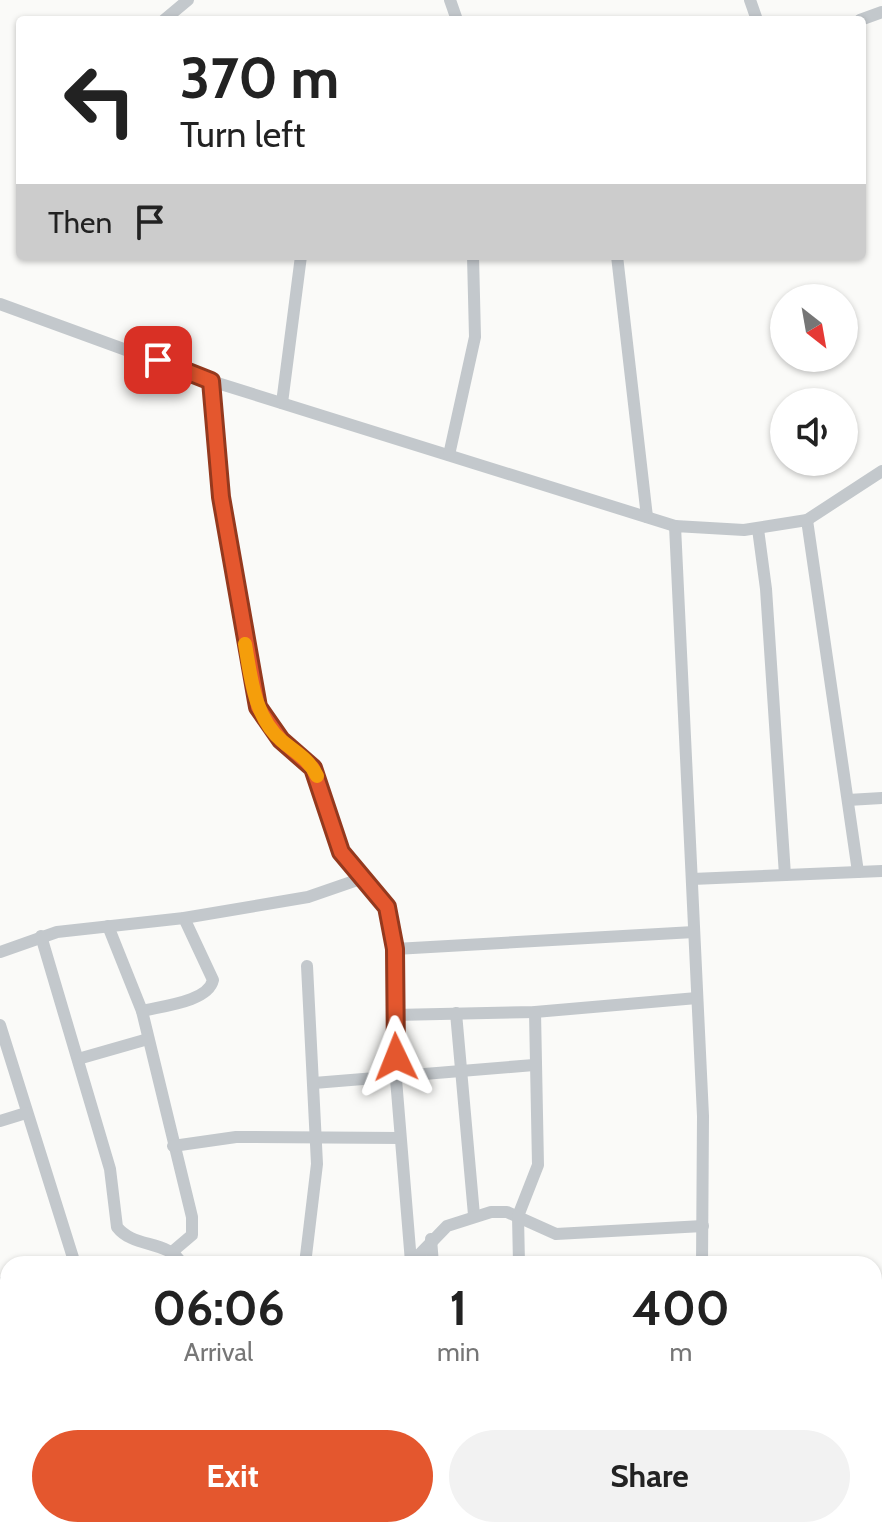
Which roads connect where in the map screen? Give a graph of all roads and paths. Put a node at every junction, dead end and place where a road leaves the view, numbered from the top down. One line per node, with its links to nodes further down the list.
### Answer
1 (188, 0): 2 (street)
2 (169, 16)
3 (300, 260): 8 (street)
4 (473, 260): 9 (street)
5 (617, 260): 11 (street)
6 (0, 304): 7 (street)
7 (211, 381): 8 (street); 20 (street)
8 (282, 403): 9 (street)
9 (449, 455): 11 (street)
10 (882, 471): 12 (street)
11 (647, 517): 13 (street)
12 (807, 520): 14 (street); 16 (street)
13 (675, 526): 14 (street); 21 (street)
14 (758, 529): 19 (street)
15 (882, 798): 16 (street)
16 (848, 800): 18 (street)
17 (882, 871): 18 (street)
18 (858, 872): 19 (street)
19 (785, 875): 21 (street)
20 (363, 878): 22 (street); 26 (street)
21 (692, 879): 24 (street)
22 (184, 918): 23 (street); 30 (street)
23 (108, 926): 25 (street); 30 (street)
24 (694, 932): 26 (street); 29 (street)
25 (41, 936): 27 (street); 36 (street)
26 (395, 949): 33 (street)
27 (0, 952)
28 (307, 966): 40 (street)
29 (697, 998): 31 (street); 48 (street)
30 (142, 1011): 35 (street)
31 (535, 1012): 32 (street); 37 (street)
32 (456, 1013): 33 (street); 38 (street)
33 (394, 1015): 39 (street)
34 (0, 1025): 41 (street)
35 (148, 1039): 36 (street); 45 (street)
36 (78, 1059): 50 (street)
37 (534, 1065): 38 (street); 47 (street)
38 (462, 1073): 39 (street); 46 (street)
39 (396, 1079): 40 (street); 43 (street)
40 (314, 1083): 44 (street)
41 (26, 1113): 42 (street); 51 (street)
42 (0, 1121)
43 (400, 1138): 44 (street); 54 (street)
44 (316, 1139): 45 (street); 53 (street)
45 (173, 1146): 50 (street)
46 (474, 1215): 47 (street); 49 (street)
47 (518, 1216): 48 (street); 57 (street)
48 (703, 1226): 58 (street)
49 (431, 1239): 55 (street); 56 (street)
50 (172, 1252): 52 (street)
51 (72, 1256)
52 (175, 1256)
53 (306, 1256)
54 (407, 1256)
55 (414, 1256)
56 (432, 1256)
57 (519, 1256)
58 (702, 1256)

